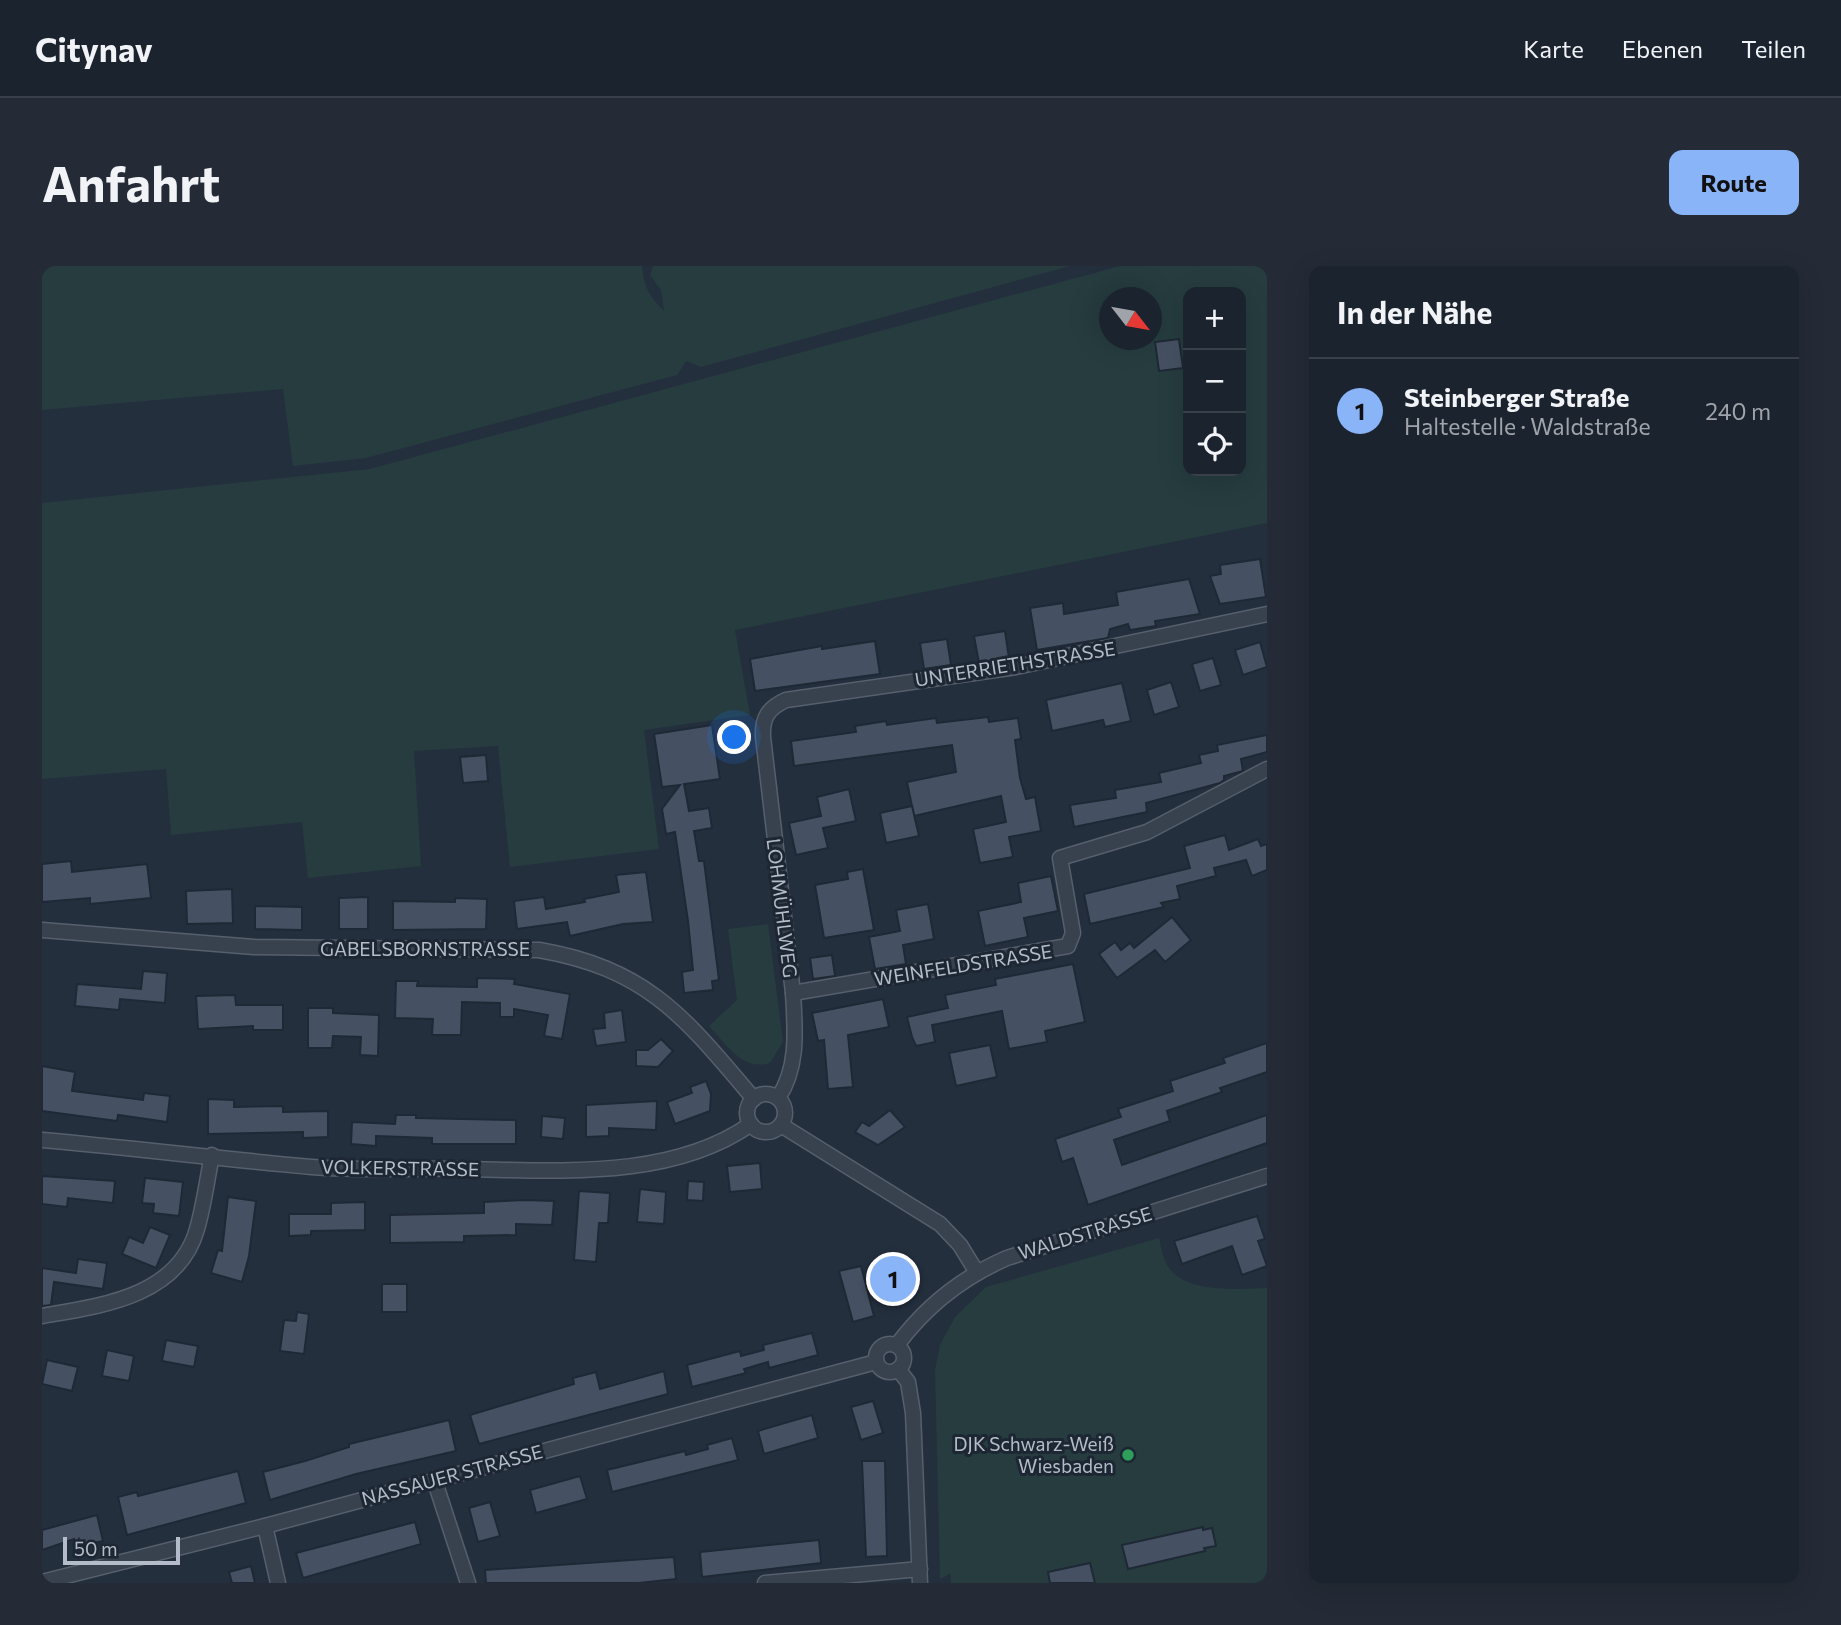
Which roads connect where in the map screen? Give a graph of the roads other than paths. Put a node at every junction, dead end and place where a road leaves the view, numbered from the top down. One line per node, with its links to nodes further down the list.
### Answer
1 (1267, 614): 2 (street, UNTERRIETHSTRASSE)
2 (766, 715): 5 (street, LOHMÜHLWEG)
3 (1267, 769): 5 (street, WEINFELDSTRASSE)
4 (42, 930): 7 (street, GABELSBORNSTRASSE)
5 (793, 993): 6 (street, LOHMÜHLWEG)
6 (778, 1098): 7 (street); 9 (street)
7 (754, 1099): 8 (street)
8 (751, 1124): 9 (street); 11 (street, VOLKERSTRASSE)
9 (781, 1125): 13 (street)
10 (42, 1140): 11 (street, VOLKERSTRASSE)
11 (212, 1155): 14 (street)
12 (1267, 1176): 13 (street, WALDSTRASSE)
13 (976, 1272): 15 (street, WALDSTRASSE)
14 (42, 1316)
15 (897, 1345): 16 (street); 17 (street)
16 (869, 1365): 17 (street); 18 (street, NASSAUER STRASSE)
17 (898, 1369): 20 (street)
18 (434, 1479): 19 (street, NASSAUER STRASSE); 23 (street)
19 (265, 1526): 21 (street, NASSAUER STRASSE); 22 (street)
20 (920, 1576): 24 (street)
21 (42, 1582)
22 (278, 1583)
23 (468, 1583)
24 (765, 1583)

